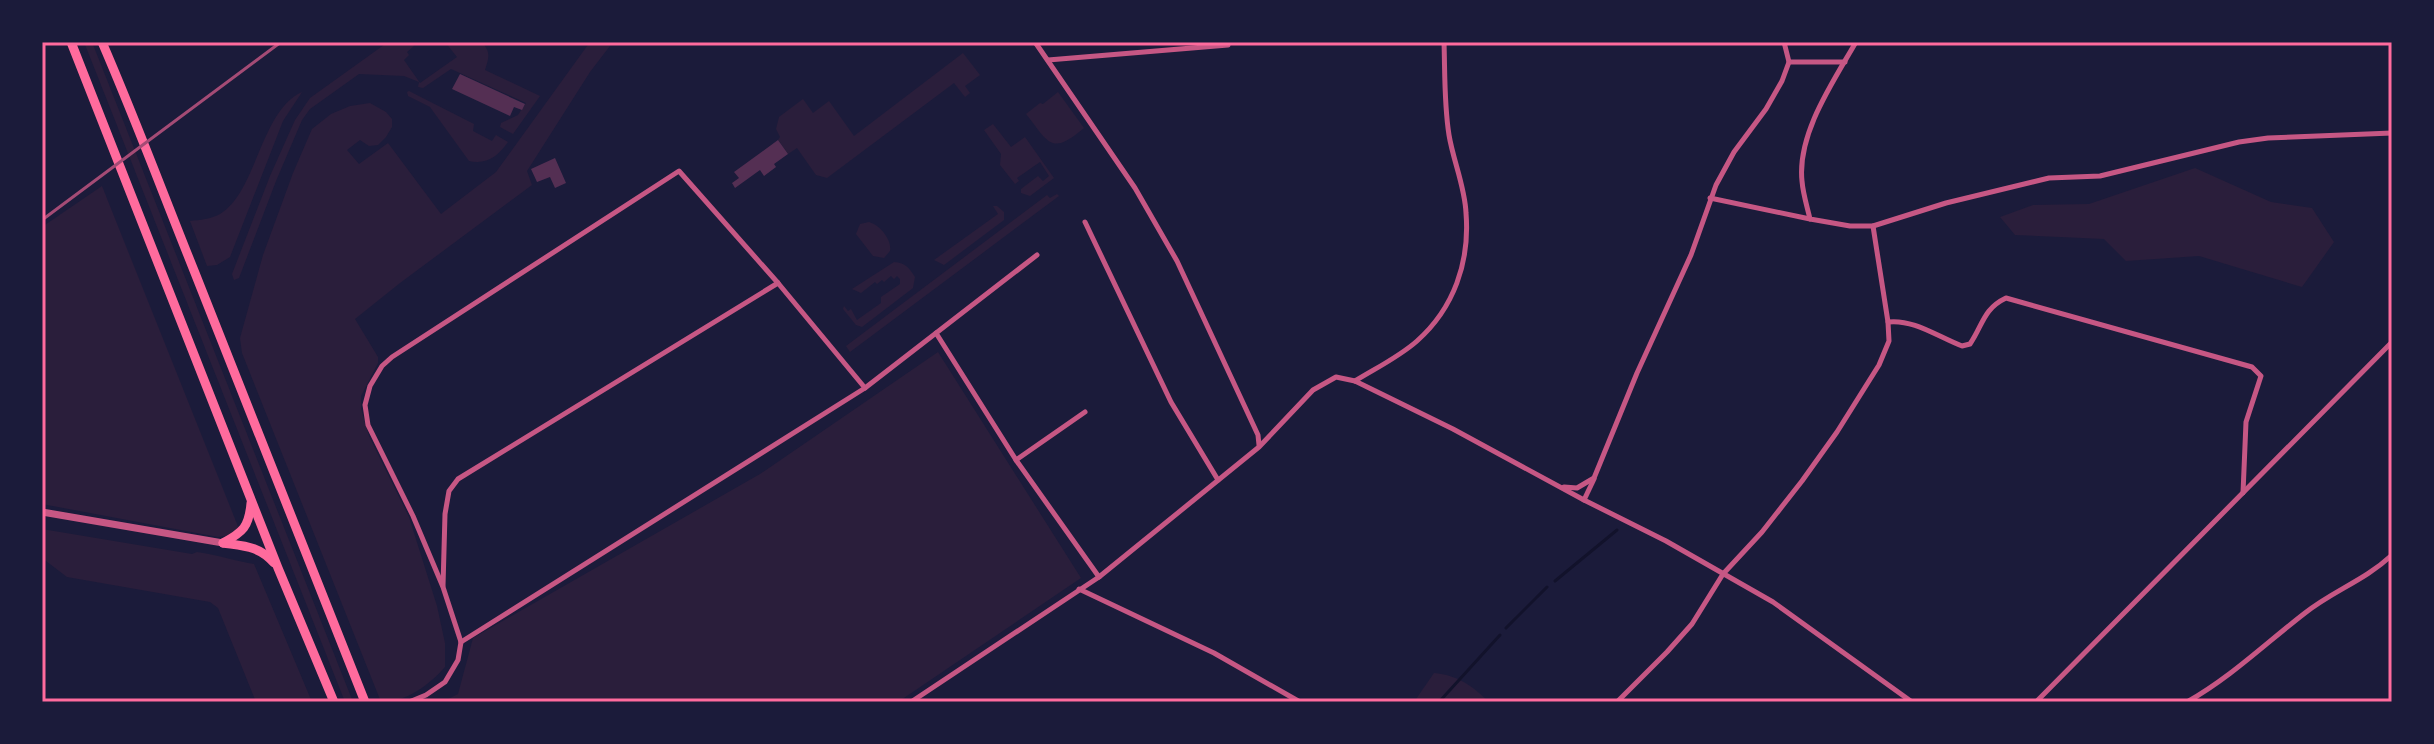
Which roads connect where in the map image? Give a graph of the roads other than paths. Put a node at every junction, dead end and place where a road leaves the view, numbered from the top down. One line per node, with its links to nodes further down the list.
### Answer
1 (71, 42): 30 (highway)
2 (102, 42): 42 (highway)
3 (1035, 42): 8 (street)
4 (1444, 42): 21 (street)
5 (1784, 42): 9 (street)
6 (1856, 42): 10 (street)
7 (1228, 45): 8 (street)
8 (1048, 60): 24 (street)
9 (1789, 62): 10 (street); 12 (street)
10 (1845, 62): 13 (street)
11 (2392, 133): 15 (street)
12 (1710, 198): 13 (street); 26 (street)
13 (1810, 219): 15 (street)
14 (1085, 222): 27 (street)
15 (1873, 226): 18 (street)
16 (1037, 255): 19 (street)
17 (778, 283): 22 (street); 38 (street); 38 (street)
18 (1888, 322): 29 (street); 36 (street)
19 (936, 333): 22 (street); 25 (street)
20 (2392, 342): 29 (street)
21 (1355, 381): 24 (street); 28 (street)
22 (865, 388): 40 (street)
23 (1085, 412): 25 (street)
24 (1259, 447): 27 (street)
25 (1016, 460): 37 (street)
26 (1594, 478): 28 (street); 31 (street)
27 (1218, 480): 37 (street)
28 (1559, 486): 31 (street)
29 (2243, 493): 48 (street)
30 (252, 499): 33 (highway); 35 (highway)
31 (1584, 500): 36 (street)
32 (42, 512): 33 (street)
33 (223, 543): 35 (highway)
34 (2392, 555): 49 (street)
35 (278, 568): 41 (highway)
36 (1723, 574): 46 (street); 47 (street)
37 (1099, 577): 39 (street)
38 (443, 587): 40 (street)
39 (1079, 589): 44 (street); 45 (street)
40 (461, 642): 43 (street)
41 (334, 702)
42 (365, 702)
43 (409, 702)
44 (911, 702)
45 (1300, 702)
46 (1617, 702)
47 (1912, 702)
48 (2036, 702)
49 (2187, 702)

